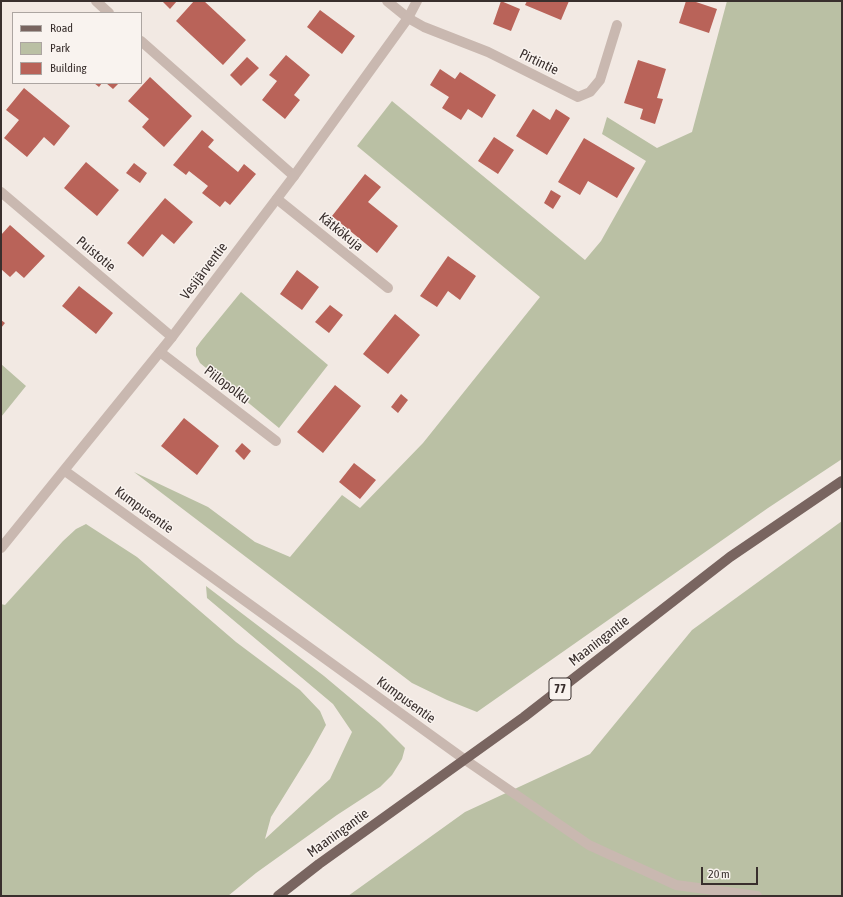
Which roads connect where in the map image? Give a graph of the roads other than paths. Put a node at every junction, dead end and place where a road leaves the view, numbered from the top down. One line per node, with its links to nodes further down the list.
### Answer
1 (96, 1): 4 (street)
2 (387, 1): 5 (street, Pirtintie)
3 (417, 1): 5 (street, Vesijärventie)
4 (108, 12)
5 (408, 18): 6 (street, Pirtintie); 8 (street, Vesijärventie)
6 (618, 25)
7 (142, 42): 8 (street)
8 (294, 176): 10 (street, Vesijärventie)
9 (1, 192): 12 (street, Puistotie)
10 (277, 199): 11 (street, Kätkökuja); 12 (street, Vesijärventie)
11 (388, 288)
12 (172, 337): 13 (street, Vesijärventie)
13 (160, 352): 14 (street, Piilopolku); 15 (street, Vesijärventie)
14 (276, 441)
15 (65, 471): 17 (street, Vesijärventie); 18 (street, Kumpusentie)
16 (842, 481): 18 (main road, Maaningantie / 77)
17 (1, 548)
18 (464, 759): 19 (street, Kumpusentie); 20 (main road, Maaningantie / 77)
19 (723, 894): 21 (street, Kumpusentie)
20 (278, 896)
21 (757, 896)

